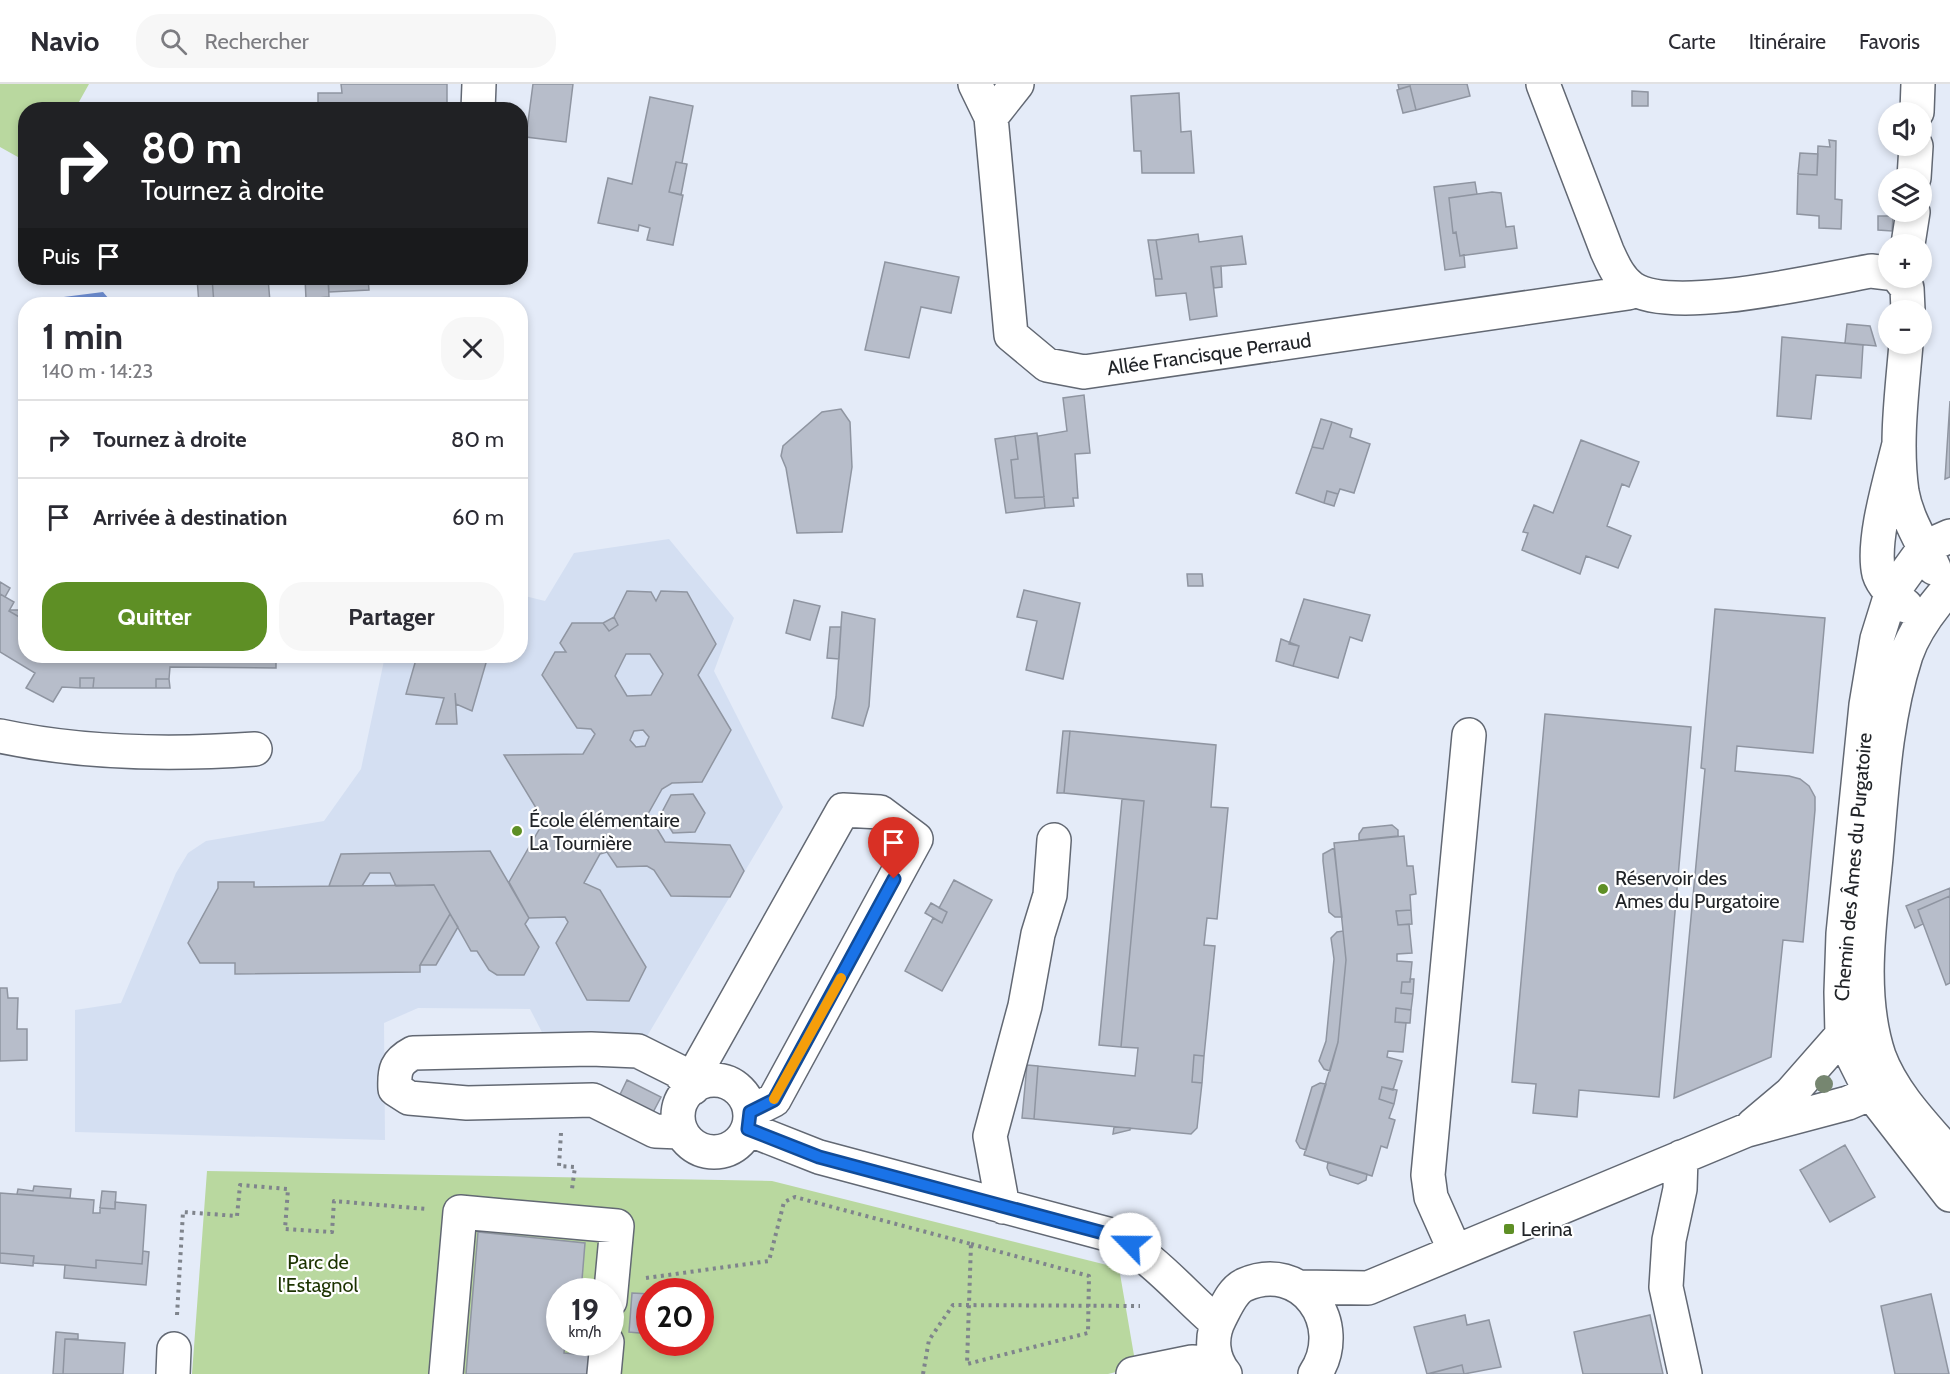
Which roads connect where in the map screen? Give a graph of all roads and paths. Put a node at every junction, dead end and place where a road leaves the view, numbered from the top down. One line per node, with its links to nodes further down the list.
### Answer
1 (478, 84): 6 (street)
2 (975, 84): 8 (street, Allée Francisque Perraud)
3 (1017, 84): 8 (street)
4 (1543, 84): 10 (street)
5 (1918, 84): 7 (street)
6 (478, 102)
7 (1917, 102)
8 (991, 117): 10 (street, Allée Francisque Perraud)
9 (1878, 273): 10 (street)
10 (1631, 288)
11 (1905, 354): 12 (street)
12 (1899, 444): 13 (street); 15 (street)
13 (1938, 542): 15 (street, Chemin des Âmes du Purgatoire); 16 (street)
14 (1950, 587): 16 (street, Chemin des Âmes du Purgatoire)
15 (1891, 594): 16 (street); 21 (street, Chemin des Âmes du Purgatoire)
16 (1928, 611): 22 (street, Chemin des Âmes du Purgatoire)
17 (1469, 735): 35 (street)
18 (0, 736): 19 (street)
19 (255, 749)
20 (1054, 840): 32 (street)
21 (1842, 1035): 22 (street, Chemin des Âmes du Purgatoire); 25 (street)
22 (1878, 1070): 25 (street); 28 (street, Chemin des Âmes du Purgatoire)
23 (694, 1086): 24 (street); 24 (street); 26 (street); 26 (street)
24 (749, 1120): 26 (street); 32 (street)
25 (1747, 1130): 29 (street)
26 (680, 1131)
27 (561, 1133): 30 (path)
28 (1936, 1139): 31 (street, Chemin des Âmes du Purgatoire)
29 (1681, 1173): 35 (street); 53 (street)
30 (574, 1175)
31 (1950, 1195)
32 (1003, 1207): 43 (street)
33 (460, 1212): 36 (street); 46 (path); 48 (street)
34 (971, 1244): 39 (path); 40 (path); 41 (path)
35 (1455, 1251): 38 (street)
36 (612, 1278)
37 (1299, 1287): 38 (street); 43 (street); 44 (street)
38 (1368, 1288): 44 (street)
39 (624, 1289)
40 (969, 1305): 41 (path); 41 (path); 50 (path)
41 (1089, 1306): 42 (path)
42 (1140, 1306)
43 (1225, 1310): 47 (street)
44 (1328, 1333): 52 (street)
45 (606, 1356): 49 (street)
46 (173, 1362)
47 (1223, 1371): 51 (street)
48 (446, 1374)
49 (604, 1374)
50 (923, 1374)
51 (1133, 1374)
52 (1315, 1374)
53 (1685, 1374)

